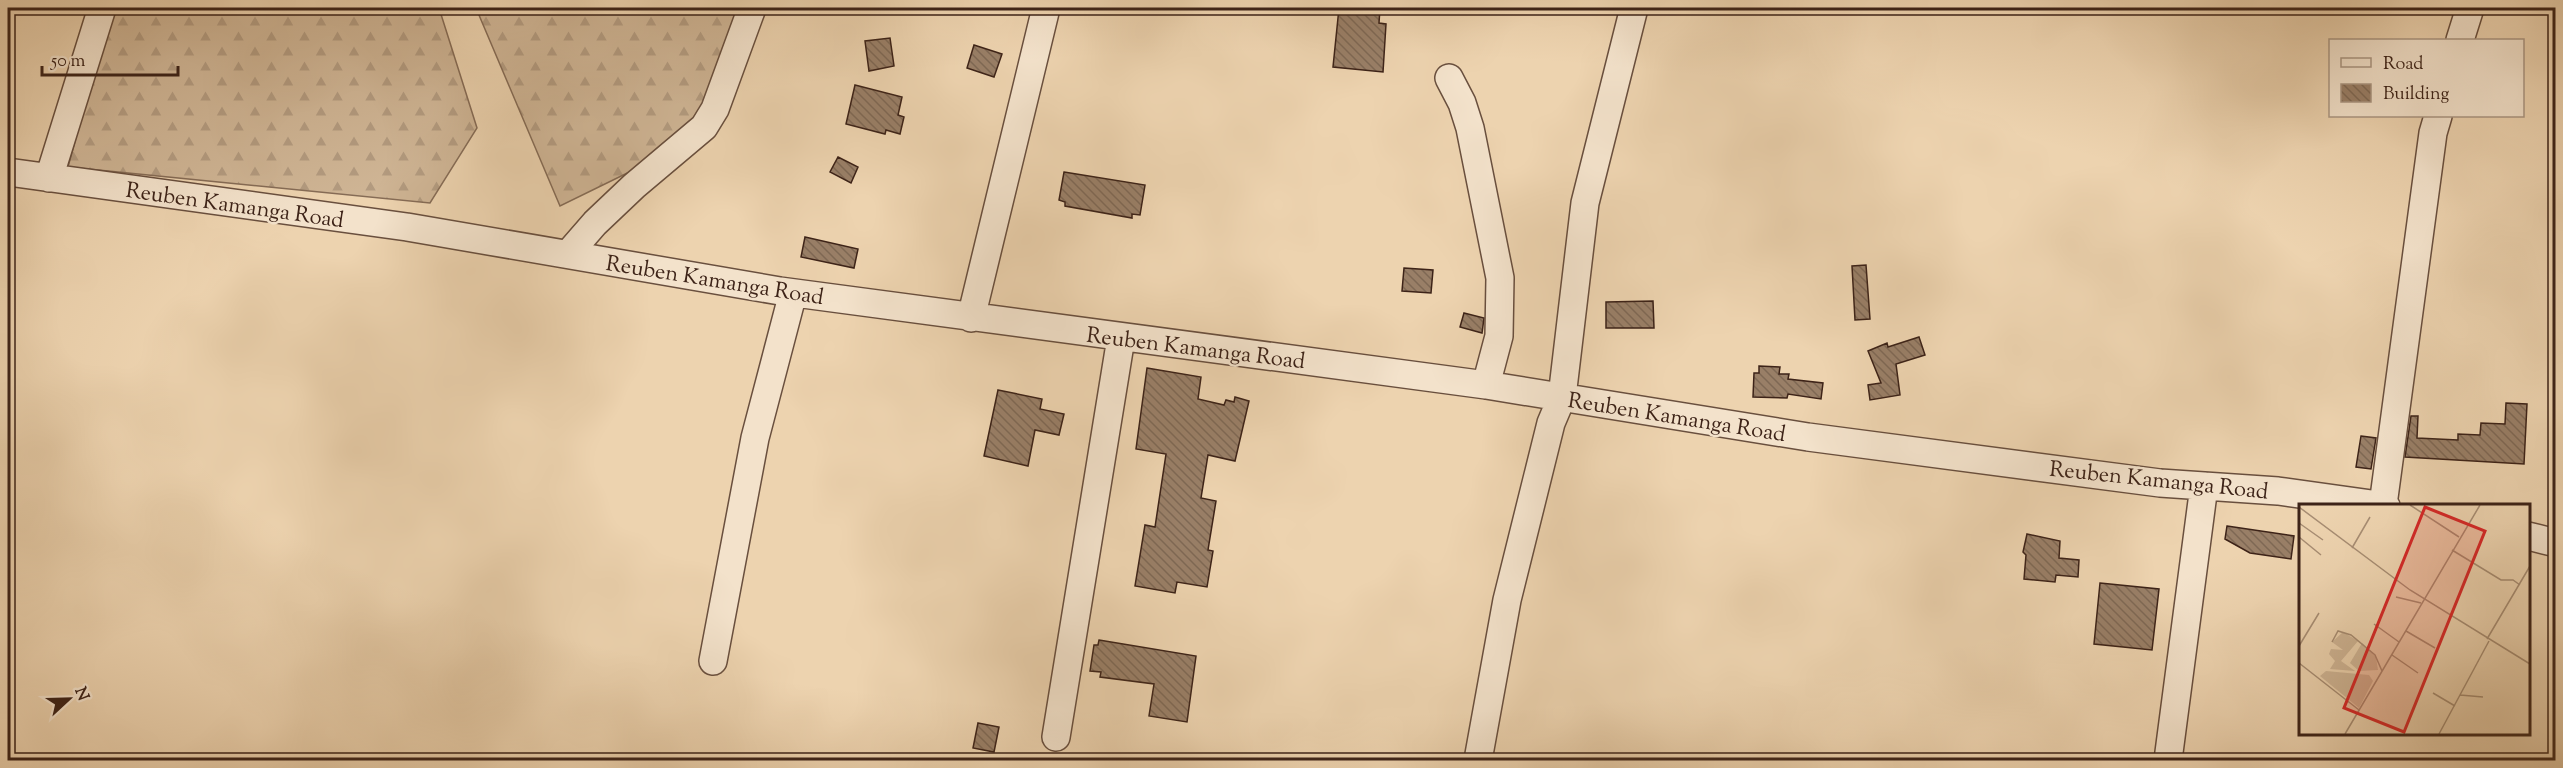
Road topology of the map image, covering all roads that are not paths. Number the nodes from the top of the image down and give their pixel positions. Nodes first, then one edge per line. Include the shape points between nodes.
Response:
1 (102, 8) edge
2 (752, 8) edge
3 (1046, 8) edge
4 (1634, 8) edge
5 (2470, 8) edge
6 (2460, 39) edge
7 (1449, 78) dead end
8 (2438, 117) edge
9 (8, 172) edge
10 (50, 178) junction
11 (568, 254) junction
12 (792, 293) junction
13 (970, 318) junction
14 (1121, 339) junction
15 (1486, 385) junction
16 (1562, 397) junction
17 (2204, 486) junction
18 (2377, 504) edge
19 (2385, 504) edge
20 (2530, 536) edge
21 (2556, 543) edge
22 (713, 661) dead end
23 (1056, 737) dead end
24 (1478, 760) edge
25 (2168, 760) edge

1 - 10 street
2 - 11 street via 715,109 704,127 595,222
3 - 13 street
4 - 16 street via 1585,203
5 - 6 street
7 - 15 street via 1470,128 1500,278 1499,336
8 - 19 street
9 - 10 street, Reuben Kamanga Road
10 - 11 street, Reuben Kamanga Road via 407,227
11 - 12 street, Reuben Kamanga Road
12 - 13 street, Reuben Kamanga Road
12 - 22 street via 754,438
13 - 14 street, Reuben Kamanga Road
14 - 15 street, Reuben Kamanga Road
14 - 23 street
15 - 16 street, Reuben Kamanga Road
16 - 17 street, Reuben Kamanga Road via 1808,437
16 - 24 street via 1551,423 1507,600
17 - 18 street, Reuben Kamanga Road
17 - 25 street
20 - 21 street

